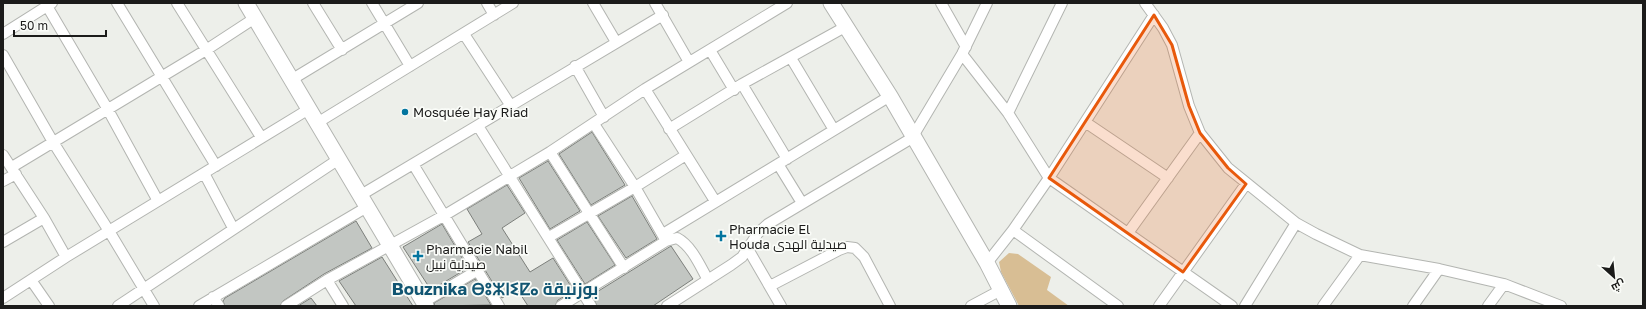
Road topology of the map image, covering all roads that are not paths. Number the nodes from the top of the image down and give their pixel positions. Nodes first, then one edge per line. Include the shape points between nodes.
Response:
1 (116, 3) edge
2 (177, 3) edge
3 (313, 3) edge
4 (372, 3) edge
5 (418, 3) edge
6 (487, 3) edge
7 (513, 3) edge
8 (593, 3) edge
9 (655, 3) edge
10 (788, 3) edge
11 (831, 3) edge
12 (941, 3) edge
13 (987, 3) edge
14 (1062, 3) edge
15 (1145, 3) edge
16 (50, 5) edge
17 (250, 7) edge
18 (494, 15) junction
19 (663, 15) junction
20 (1154, 15) junction
21 (386, 23) junction
22 (846, 27) junction
23 (3, 34) edge
24 (464, 34) junction
25 (616, 42) junction
26 (206, 50) junction
27 (342, 50) junction
28 (710, 50) junction
29 (964, 51) junction
30 (3, 55) edge
31 (790, 58) junction
32 (689, 62) junction
33 (410, 66) junction
34 (576, 66) junction
35 (161, 76) junction
36 (292, 80) junction
37 (738, 87) junction
38 (645, 89) junction
39 (890, 96) junction
40 (511, 106) junction
41 (107, 108) junction
42 (309, 109) junction
43 (1008, 113) junction
44 (604, 117) junction
45 (1085, 122) junction
46 (317, 123) junction
47 (594, 124) junction
48 (478, 126) junction
49 (669, 129) junction
50 (834, 130) junction
51 (1200, 133) junction
52 (261, 137) junction
53 (912, 138) junction
54 (53, 142) junction
55 (550, 152) junction
56 (3, 155) edge
57 (686, 155) junction
58 (339, 159) junction
59 (787, 159) junction
60 (413, 164) junction
61 (778, 164) junction
62 (216, 166) junction
63 (14, 170) junction
64 (204, 173) junction
65 (510, 175) junction
66 (1049, 178) junction
67 (1168, 178) junction
68 (3, 181) edge
69 (1246, 184) junction
70 (635, 187) junction
71 (158, 201) junction
72 (364, 201) junction
73 (715, 201) junction
74 (802, 203) junction
75 (589, 213) junction
76 (445, 215) junction
77 (44, 218) junction
78 (1296, 223) junction
79 (233, 228) junction
80 (1013, 230) junction
81 (109, 231) junction
82 (1128, 233) junction
83 (549, 237) junction
84 (665, 238) junction
85 (3, 242) edge
86 (390, 246) junction
87 (748, 249) junction
88 (1360, 255) junction
89 (66, 257) junction
90 (987, 263) junction
91 (624, 268) junction
92 (1439, 269) junction
93 (478, 270) junction
94 (1183, 272) junction
95 (31, 280) junction
96 (327, 280) junction
97 (708, 280) junction
98 (1504, 284) junction
99 (770, 286) junction
100 (143, 289) junction
101 (1001, 290) junction
102 (583, 293) junction
103 (3, 298) edge
104 (216, 302) edge
105 (425, 304) edge
106 (49, 306) edge
107 (118, 306) edge
108 (154, 306) edge
109 (199, 306) edge
110 (286, 306) edge
111 (343, 306) edge
112 (500, 306) edge
113 (561, 306) edge
114 (592, 306) edge
115 (667, 306) edge
116 (780, 306) edge
117 (890, 306) edge
118 (971, 306) edge
119 (1010, 306) edge
120 (1118, 306) edge
121 (1159, 306) edge
122 (1232, 306) edge
123 (1245, 306) edge
124 (1323, 306) edge
125 (1413, 306) edge
126 (1488, 306) edge
127 (1561, 306) edge

1 - 35 street
2 - 26 street
3 - 27 street
4 - 21 street
5 - 21 street
6 - 18 street
7 - 18 street
8 - 25 street
9 - 19 street
10 - 28 street
11 - 22 street
12 - 29 street
13 - 29 street
14 - 43 street
15 - 20 street
16 - 23 street
16 - 41 street
17 - 26 street
17 - 36 street
18 - 24 street
19 - 25 street
19 - 32 street
20 - 45 street
20 - 51 street via 1172,45 1189,106
21 - 27 street
21 - 33 street
22 - 31 street
22 - 39 street
24 - 33 street
24 - 40 street
25 - 34 street
26 - 35 street
26 - 52 street
27 - 36 street
28 - 32 street
28 - 37 street
29 - 43 street
29 - 53 street
30 - 54 street
31 - 37 street
31 - 50 street
32 - 38 street
33 - 46 street
34 - 40 street
34 - 44 street
35 - 41 street
35 - 62 street
36 - 42 street
37 - 49 street
37 - 59 street
38 - 44 street
38 - 49 street
39 - 50 street
39 - 53 street
40 - 48 street
41 - 54 street
41 - 71 street
42 - 46 street
42 - 52 street
43 - 66 street
44 - 47 street
45 - 66 street
45 - 67 street
46 - 58 street
47 - 55 street
47 - 70 street
48 - 60 street
48 - 65 street
49 - 57 street
50 - 59 street
51 - 67 street
51 - 69 street via 1228,168
52 - 62 street
53 - 74 street
53 - 90 street
54 - 63 street
54 - 81 street
55 - 65 street
55 - 75 street
56 - 63 street
57 - 70 street
57 - 73 street
58 - 72 street
58 - 79 street
59 - 61 street
60 - 72 street
60 - 76 street
61 - 73 street
61 - 74 street
62 - 64 street
63 - 68 street
63 - 77 street
64 - 71 street
64 - 79 street
65 - 76 street
65 - 83 street
66 - 80 street
66 - 82 street
67 - 82 street
69 - 78 street
69 - 94 street
70 - 75 street
70 - 84 street
71 - 81 street
72 - 86 street
72 - 104 street
73 - 84 street
74 - 87 street via 768,224 758,233
75 - 83 street
75 - 91 street
76 - 86 street
76 - 93 street
77 - 85 street
77 - 89 street
78 - 88 street
78 - 123 street
79 - 100 street
80 - 90 street
80 - 120 street
81 - 89 street
81 - 100 street
82 - 94 street
83 - 102 street
84 - 91 street
84 - 97 street via 681,240
86 - 96 street
86 - 105 street
87 - 97 street via 731,265
87 - 99 street
88 - 92 street
88 - 124 street
89 - 95 street
90 - 101 street
91 - 102 street
92 - 98 street
92 - 125 street
93 - 105 street
93 - 112 street
94 - 121 street
94 - 122 street
95 - 103 street
95 - 106 street
96 - 110 street
96 - 111 street
97 - 115 street
98 - 126 street
98 - 127 street
99 - 116 street
99 - 117 street via 839,250 854,248 864,257
100 - 107 street
100 - 108 street
101 - 118 street
101 - 119 street
102 - 113 street
102 - 114 street
104 - 109 street

